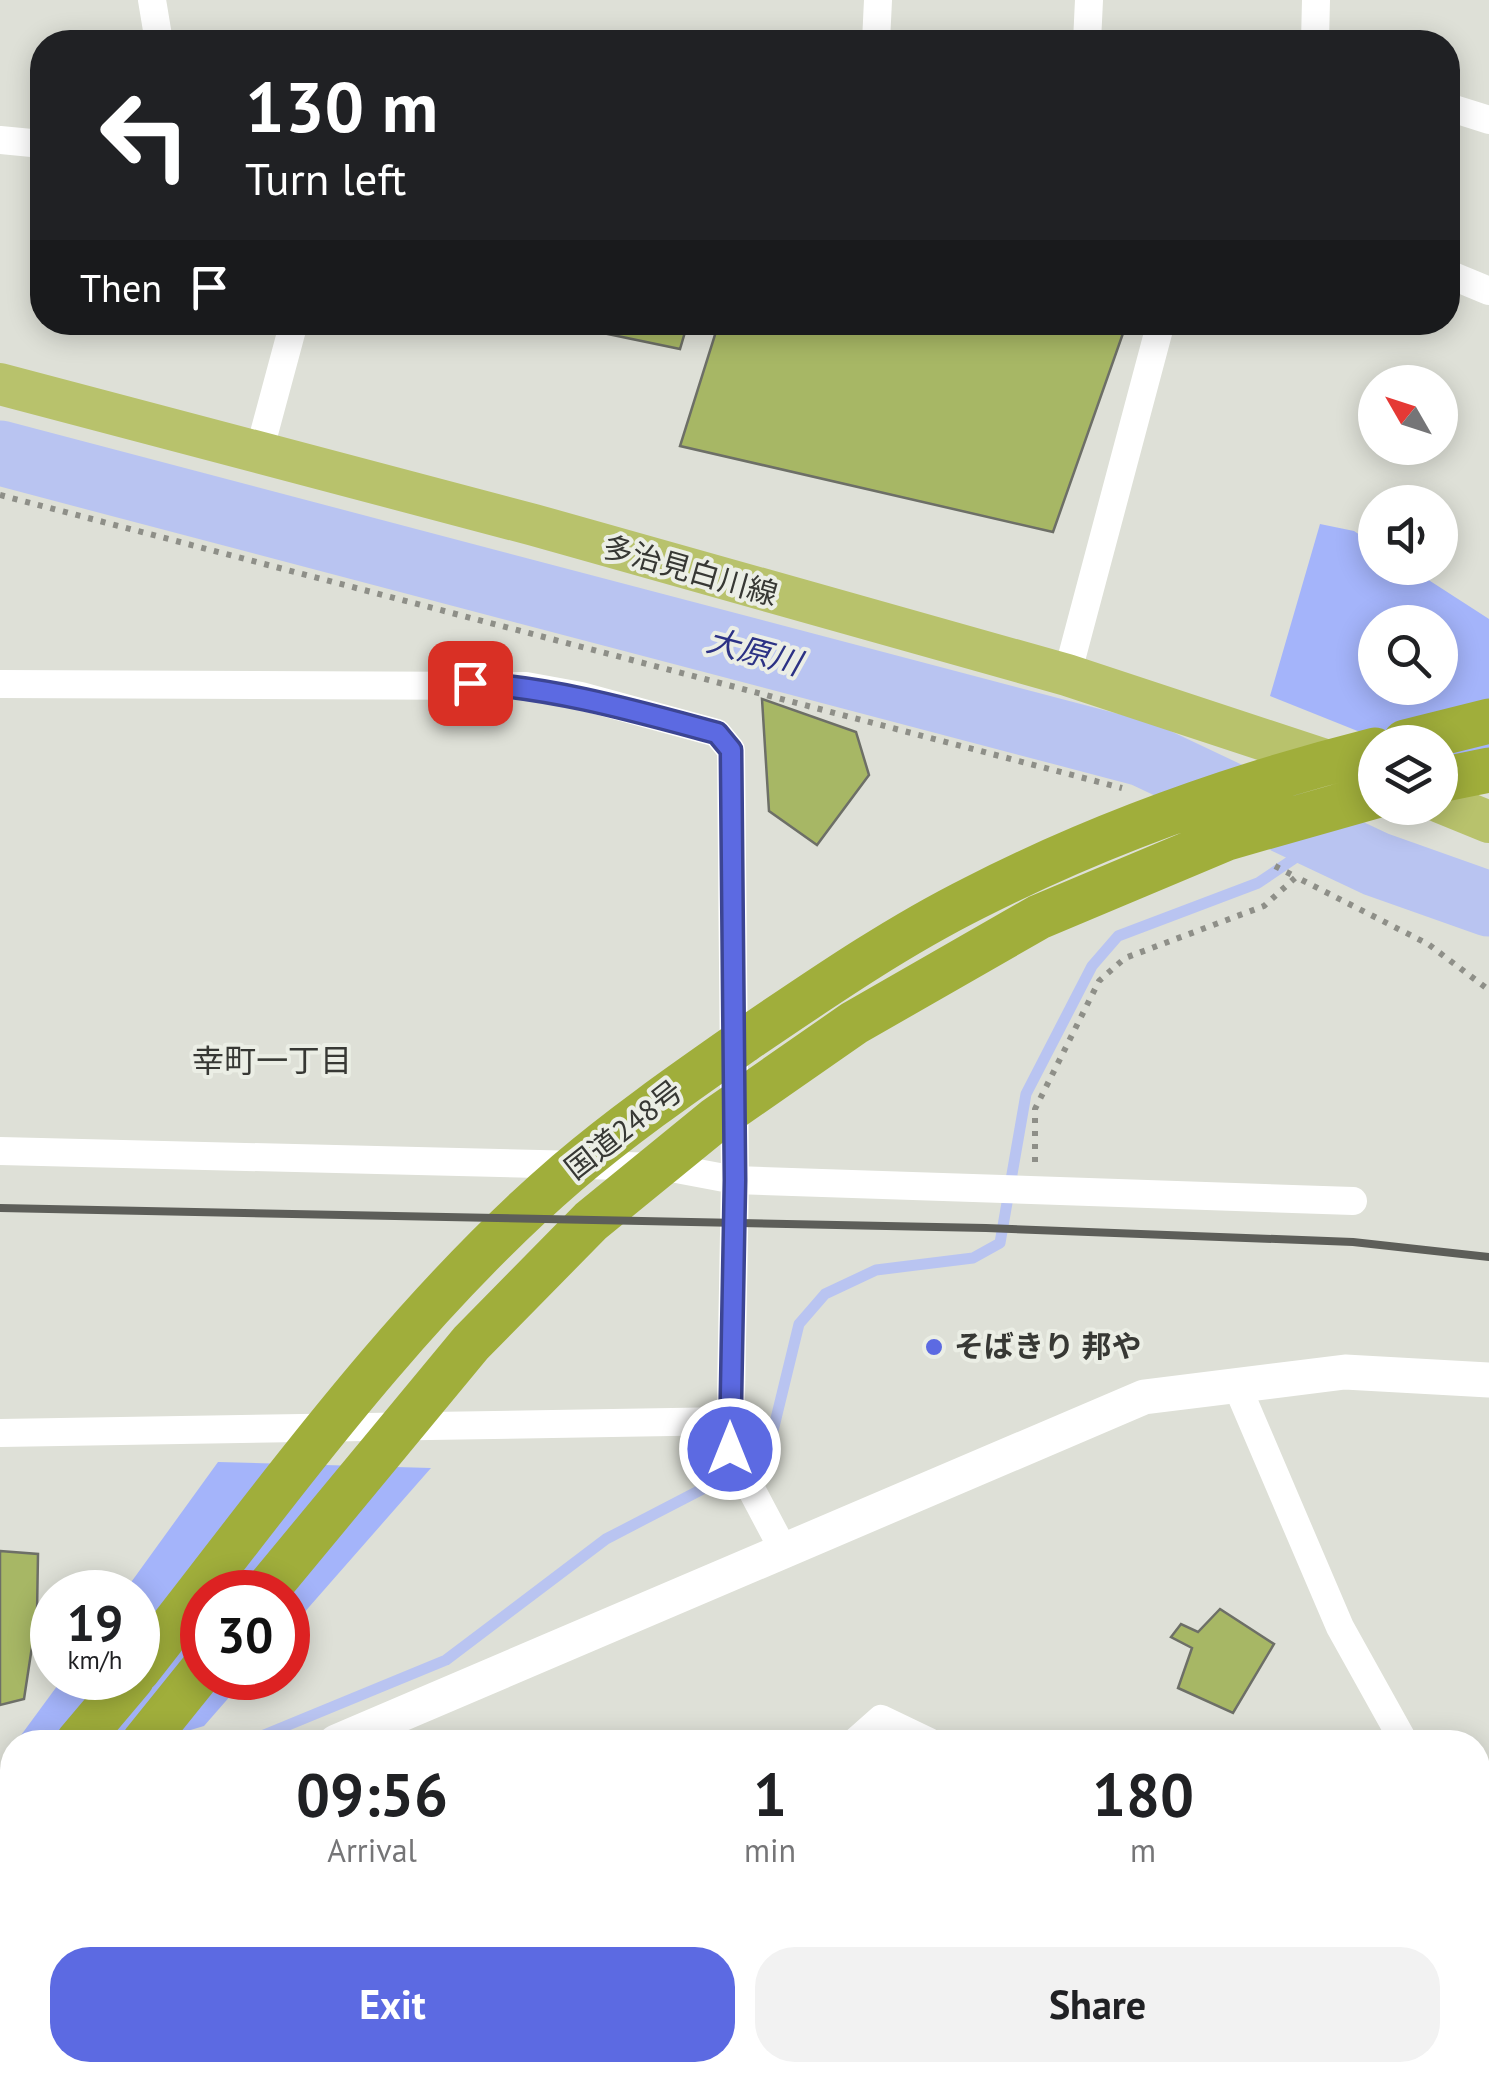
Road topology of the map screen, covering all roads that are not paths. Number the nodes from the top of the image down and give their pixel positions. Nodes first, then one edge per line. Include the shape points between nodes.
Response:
1 (152, 0) edge
2 (878, 0) edge
3 (1089, 0) edge
4 (1316, 0) edge
5 (156, 30) edge
6 (877, 30) edge
7 (1088, 30) edge
8 (1315, 30) edge
9 (1460, 111) edge
10 (1489, 120) edge
11 (0, 140) edge
12 (30, 143) edge
13 (1460, 279) edge
14 (1489, 291) edge
15 (290, 335) edge
16 (1158, 335) edge
17 (0, 384) edge
18 (259, 452) junction
19 (1067, 676) junction
20 (0, 684) edge
21 (1489, 721) edge
22 (1458, 729) edge
23 (1358, 754) edge
24 (1489, 770) edge
25 (1358, 771) edge
26 (1458, 776) edge
27 (1358, 801) edge
28 (1458, 809) edge
29 (1489, 822) edge
30 (0, 1151) edge
31 (735, 1180) junction
32 (1353, 1200) dead end
33 (1489, 1380) edge
34 (1237, 1386) junction
35 (730, 1420) junction
36 (0, 1433) edge
37 (786, 1553) junction
38 (283, 1570) edge
39 (160, 1642) edge
40 (180, 1697) edge
41 (113, 1700) edge
42 (88, 1730) edge
43 (154, 1730) edge
44 (365, 1730) edge
45 (869, 1730) edge
46 (904, 1730) edge
47 (1397, 1730) edge

1 - 5 street
2 - 6 street
3 - 7 street
4 - 8 street
9 - 10 street
11 - 12 street
13 - 14 street
15 - 18 street
16 - 19 street
17 - 18 main road, 多治見白川線
18 - 19 main road, 多治見白川線
19 - 25 main road, 多治見白川線
20 - 31 street via 526,686 717,733 731,750
21 - 22 highway
23 - 39 highway, 国道248号 via 1120,831 972,898 836,979 685,1082 567,1173 445,1293
24 - 26 highway
27 - 38 highway, 国道248号 via 1227,838 1040,917 854,1023 716,1119 591,1220 471,1343
28 - 29 main road
30 - 31 street via 666,1167
31 - 32 street
31 - 35 street
33 - 34 street via 1345,1372
34 - 37 street via 1144,1397
34 - 47 street via 1340,1628
35 - 36 street
35 - 37 street via 730,1449
37 - 44 street
40 - 43 highway
41 - 42 highway
45 - 46 street via 881,1719

